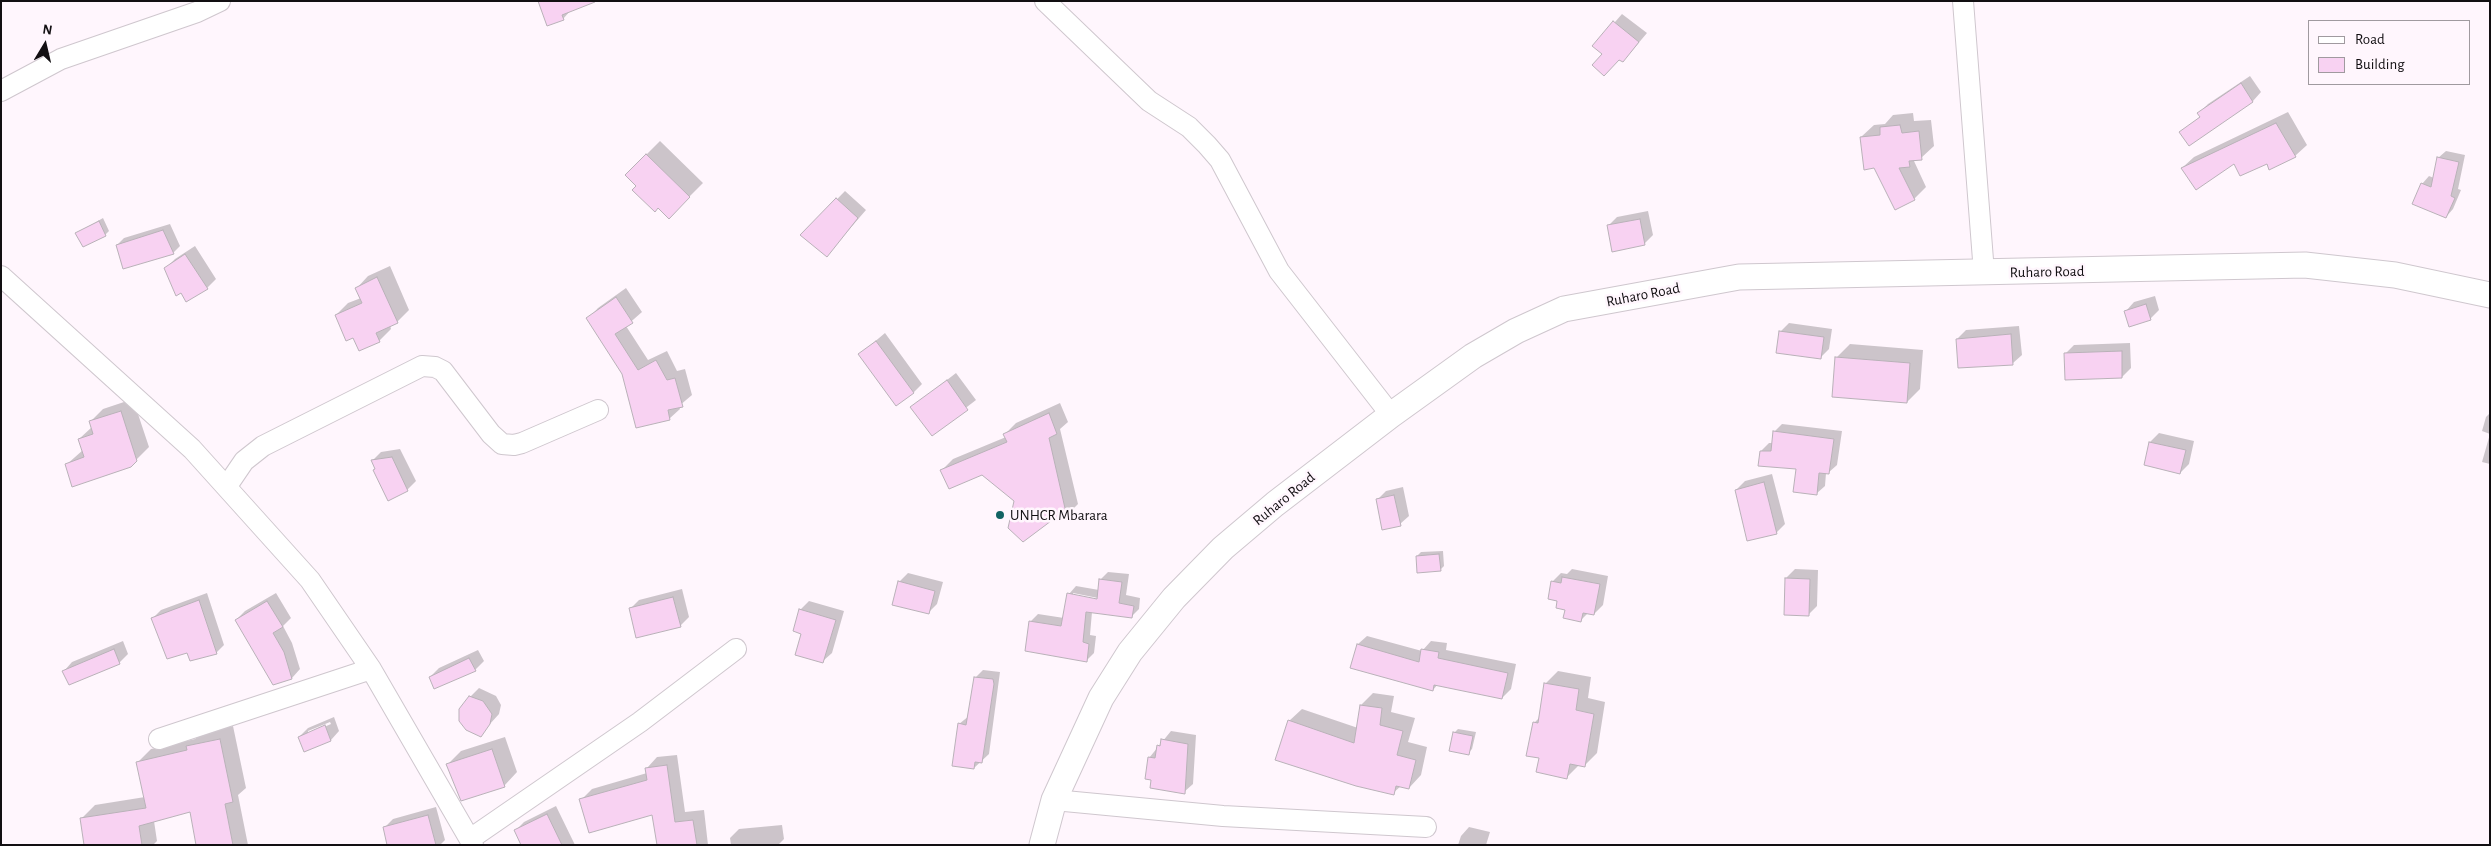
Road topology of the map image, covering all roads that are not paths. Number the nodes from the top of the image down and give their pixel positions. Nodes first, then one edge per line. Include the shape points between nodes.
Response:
1 (220, 1) edge
2 (1045, 1) edge
3 (1962, 1) edge
4 (1, 91) edge
5 (1984, 273) junction
6 (1, 276) edge
7 (2490, 295) edge
8 (598, 410) dead end
9 (1390, 415) junction
10 (227, 486) junction
11 (736, 649) dead end
12 (371, 668) junction
13 (158, 739) dead end
14 (1054, 800) junction
15 (1426, 827) dead end
16 (471, 842) edge
17 (1042, 845) edge

1 - 4 street via 61,59
2 - 9 street via 1076,28 1118,73 1149,101 1189,127 1220,160 1279,271
3 - 5 street
5 - 7 street, Ruharo Road via 2305,265 2395,275
5 - 9 street, Ruharo Road via 1739,277 1564,309 1516,331 1474,356
6 - 10 street via 192,449
8 - 10 street via 514,446 502,444 443,372 435,366 422,366 263,446 244,461
9 - 14 street, Ruharo Road via 1223,548 1174,598 1130,652 1101,698
10 - 12 street via 310,580
11 - 16 street
12 - 13 street
12 - 16 street
14 - 15 street via 1224,816
14 - 17 street, Ruharo Road

